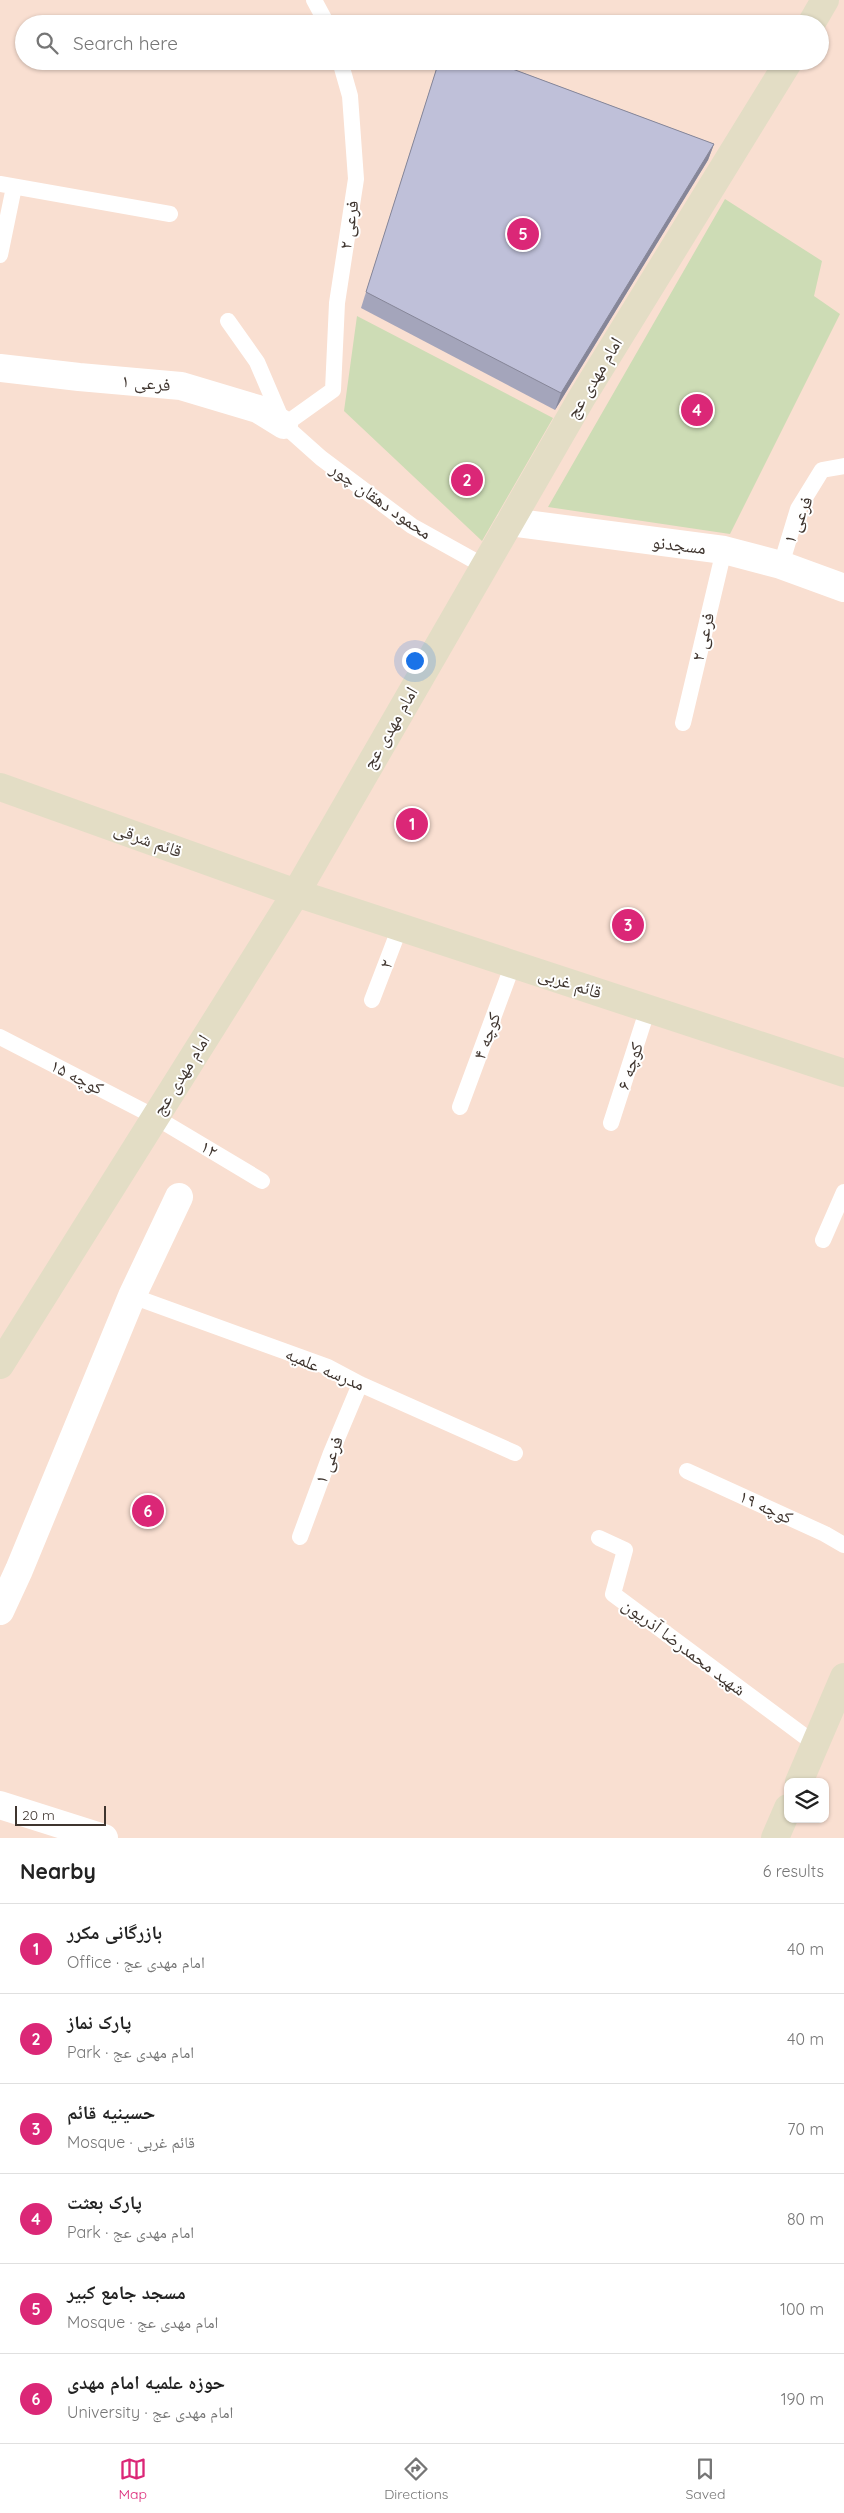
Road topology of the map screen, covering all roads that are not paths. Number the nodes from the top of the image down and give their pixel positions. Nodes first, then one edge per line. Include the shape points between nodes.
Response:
1 (314, 0) edge
2 (824, 0) edge
3 (322, 15) edge
4 (816, 15) edge
5 (343, 70) edge
6 (783, 70) edge
7 (7, 186) edge
8 (170, 214) dead end
9 (0, 255) edge
10 (228, 321) dead end
11 (0, 368) edge
12 (284, 425) junction
13 (844, 466) edge
14 (510, 522) junction
15 (724, 550) junction
16 (781, 565) junction
17 (484, 566) junction
18 (844, 588) edge
19 (683, 723) dead end
20 (0, 787) edge
21 (296, 892) junction
22 (400, 927) junction
23 (513, 964) junction
24 (372, 1000) dead end
25 (648, 1008) junction
26 (0, 1037) edge
27 (844, 1073) edge
28 (460, 1107) dead end
29 (155, 1117) junction
30 (611, 1123) dead end
31 (262, 1181) dead end
32 (844, 1192) edge
33 (179, 1197) dead end
34 (823, 1240) dead end
35 (132, 1296) junction
36 (0, 1365) edge
37 (360, 1384) junction
38 (515, 1453) dead end
39 (687, 1471) dead end
40 (300, 1537) dead end
41 (599, 1538) dead end
42 (844, 1546) edge
43 (0, 1611) edge
44 (844, 1678) edge
45 (815, 1744) junction
46 (801, 1778) edge
47 (0, 1805) edge
48 (784, 1817) edge
49 (104, 1838) edge
50 (775, 1838) edge

1 - 3 lane
2 - 4 street
5 - 12 lane, فرعی ۲ via 350,96 356,179 337,303 333,390
6 - 14 street, امام مهدی عج via 581,399
7 - 8 lane
7 - 9 lane
10 - 12 lane via 258,362
11 - 12 street, فرعی ۱ via 181,386 258,409
12 - 17 lane, محمود دهقان چور via 321,458 412,526
13 - 16 lane, فرعی ۱ via 822,470 798,509
14 - 15 street, مسجدنو
14 - 17 street, امام مهدی عج
15 - 16 street, مسجدنو
15 - 19 lane, فرعی ۲
16 - 18 street, مسجدنو
17 - 21 street, امام مهدی عج
20 - 21 street, قائم شرقی
21 - 22 street, قائم غربی
21 - 29 street, امام مهدی عج
22 - 23 street, قائم غربی
22 - 24 lane, ۲
23 - 25 street, قائم غربی
23 - 28 lane, کوچه ۴
25 - 27 street, قائم غربی
25 - 30 lane, کوچه ۶
26 - 29 lane, کوچه ۱۵
29 - 31 lane, ۱۲
29 - 36 street, امام مهدی عج
32 - 34 lane
33 - 35 street
35 - 37 lane, مدرسه علمیه via 328,1367
35 - 43 street
37 - 38 lane, مدرسه علمیه
37 - 40 lane, فرعی ۱
39 - 42 lane, کوچه ۱۹ via 825,1534
41 - 45 lane, شهید محمدرضا آذریون via 625,1550 613,1594
44 - 45 street
45 - 46 street
47 - 49 street
48 - 50 street

